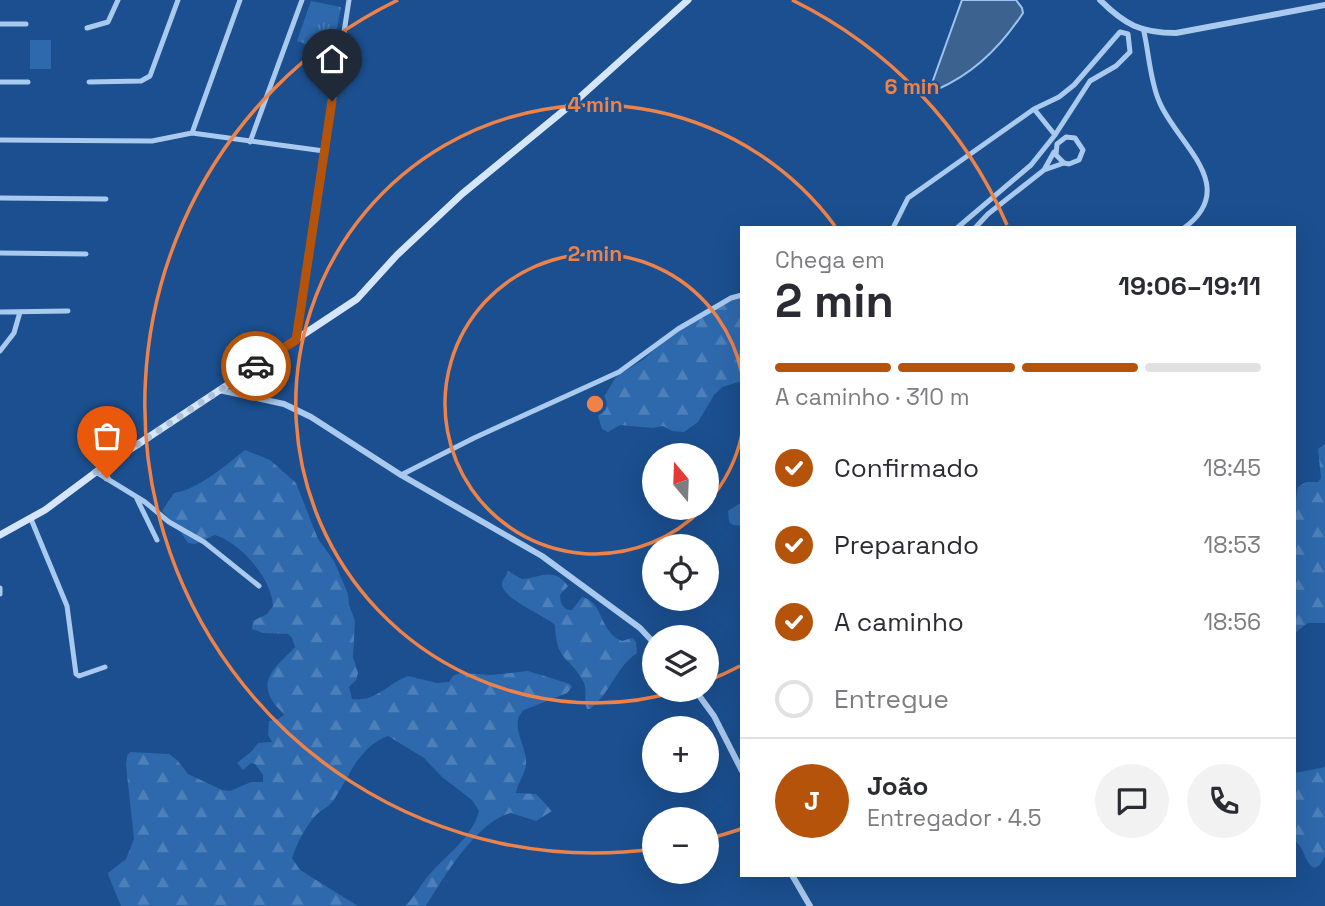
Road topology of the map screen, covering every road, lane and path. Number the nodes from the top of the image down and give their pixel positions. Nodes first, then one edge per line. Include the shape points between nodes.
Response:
1 (118, 0) edge
2 (178, 0) edge
3 (240, 0) edge
4 (302, 0) edge
5 (349, 0) edge
6 (688, 0) edge
7 (1100, 0) edge
8 (1324, 7) edge
9 (0, 24) edge
10 (26, 24) dead end
11 (87, 28) dead end
12 (1144, 32) junction
13 (0, 82) edge
14 (28, 82) dead end
15 (89, 82) dead end
16 (1034, 109) junction
17 (192, 133) junction
18 (1055, 135) junction
19 (0, 139) edge
20 (250, 142) junction
21 (1056, 149) junction
22 (324, 151) junction
23 (1063, 163) junction
24 (1044, 170) junction
25 (0, 198) edge
26 (106, 199) dead end
27 (894, 226) edge
28 (959, 226) edge
29 (977, 226) edge
30 (1187, 226) edge
31 (0, 253) edge
32 (86, 254) dead end
33 (740, 296) edge
34 (68, 311) dead end
35 (0, 312) edge
36 (20, 312) junction
37 (296, 340) junction
38 (0, 351) edge
39 (219, 390) junction
40 (96, 472) junction
41 (401, 475) junction
42 (136, 496) junction
43 (31, 519) junction
44 (0, 535) edge
45 (157, 540) dead end
46 (259, 586) dead end
47 (0, 588) edge
48 (0, 594) edge
49 (642, 630) edge
50 (105, 667) dead end
51 (704, 702) edge
52 (740, 767) edge
53 (793, 877) edge
54 (810, 906) edge

1 - 11 street via 108,22
2 - 15 street via 150,76 141,81
3 - 17 street
4 - 20 street
5 - 22 street
6 - 37 main road via 462,194 357,299
7 - 12 street
8 - 12 street via 1176,33
9 - 10 street
12 - 30 street via 1158,100 1197,157 1205,177 1206,199
13 - 14 street
16 - 18 street
16 - 18 street via 1074,85 1120,32 1128,34 1130,52 1090,81
16 - 27 street via 908,198
17 - 19 street via 152,141
17 - 20 street
18 - 28 street via 1031,165
20 - 22 street
21 - 23 street
21 - 23 street via 1066,137 1082,145 1079,160
21 - 24 street
22 - 37 street
23 - 24 street
24 - 29 street
25 - 26 street
31 - 32 street
33 - 41 street via 678,329 619,372
34 - 36 street
35 - 36 street
36 - 38 street via 15,333
37 - 39 main road
39 - 40 main road
39 - 41 street via 284,404
40 - 42 street
40 - 43 main road
41 - 49 street via 542,556
42 - 45 street
42 - 46 street
43 - 44 main road
43 - 50 street via 67,606 74,671 79,676
47 - 48 street
51 - 52 street
53 - 54 street

